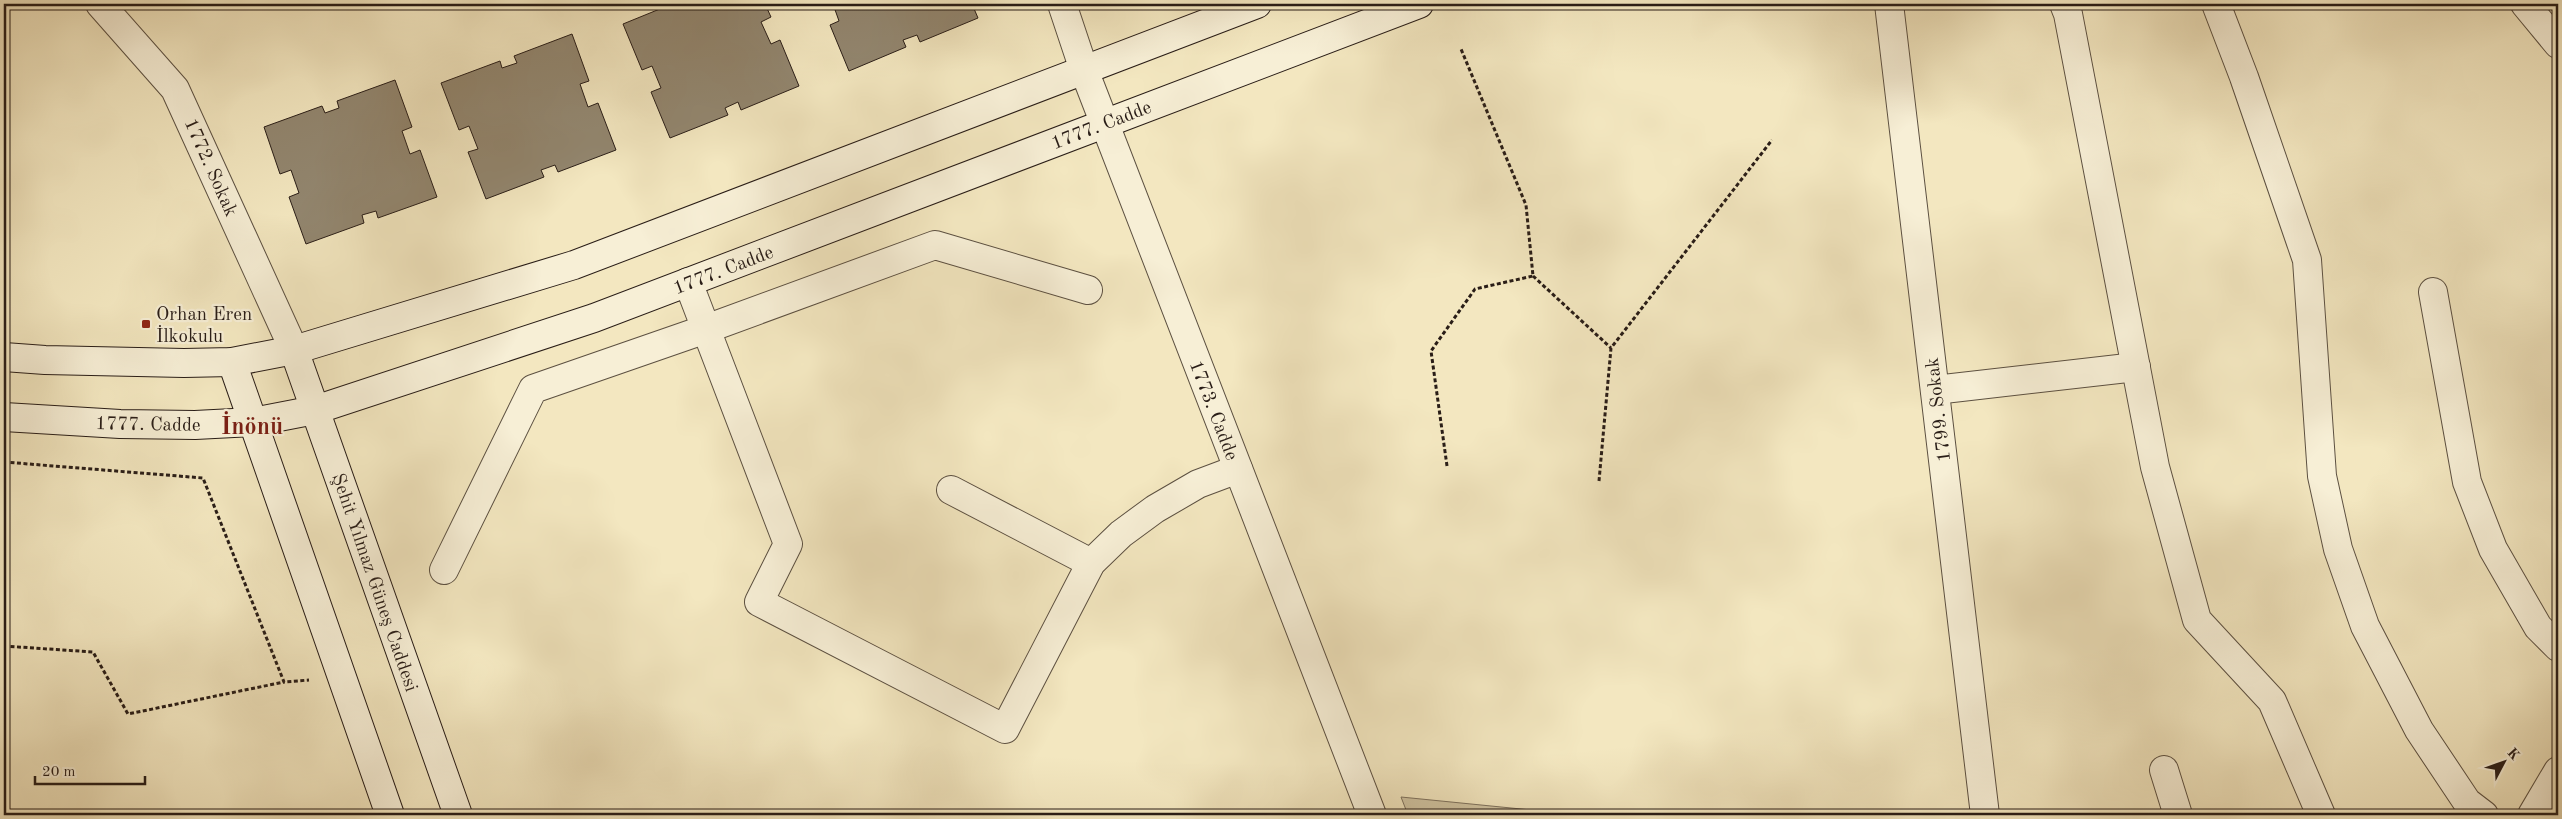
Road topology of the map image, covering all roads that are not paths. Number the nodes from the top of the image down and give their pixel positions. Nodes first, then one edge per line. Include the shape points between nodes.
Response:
1 (100, 4) edge
2 (1062, 4) edge
3 (1257, 4) edge
4 (1419, 4) edge
5 (1889, 4) edge
6 (2064, 4) edge
7 (2216, 4) edge
8 (2525, 4) edge
9 (2558, 44) edge
10 (1084, 70) junction
11 (1105, 123) junction
12 (688, 282) junction
13 (1088, 290) dead end
14 (2433, 292) dead end
15 (706, 330) junction
16 (294, 350) junction
17 (4, 357) edge
18 (232, 362) junction
19 (2136, 367) junction
20 (1935, 390) junction
21 (315, 410) junction
22 (4, 417) edge
23 (253, 422) junction
24 (1238, 469) junction
25 (951, 490) dead end
26 (1091, 563) junction
27 (444, 570) dead end
28 (2558, 648) edge
29 (2164, 770) dead end
30 (2558, 771) edge
31 (390, 815) edge
32 (458, 815) edge
33 (1372, 815) edge
34 (1986, 815) edge
35 (2178, 815) edge
36 (2321, 815) edge
37 (2484, 815) edge
38 (2532, 815) edge

1 - 16 street, 1772. Sokak via 175,89
2 - 10 street, 1773. Cadde
3 - 10 street
4 - 11 street, 1777. Cadde
5 - 20 street, 1799. Sokak
6 - 19 street
7 - 37 street via 2307,260 2322,476 2338,549 2365,626 2419,730 2467,802
8 - 9 street
10 - 11 street, 1773. Cadde
10 - 16 street via 574,265
11 - 12 street, 1777. Cadde
11 - 24 street, 1773. Cadde
12 - 15 street
12 - 21 street, 1777. Cadde via 594,318
13 - 15 street via 935,246
14 - 28 street via 2467,482 2493,549 2538,627
15 - 26 street via 788,544 760,602 1005,730
15 - 27 street via 533,389
16 - 18 street
16 - 21 street, Şehit Yılmaz Güneş Caddesi
17 - 18 street
18 - 23 street
19 - 20 street
19 - 36 street via 2155,467 2197,620 2272,701
20 - 34 street, 1799. Sokak
21 - 23 street, 1777. Cadde
21 - 32 street, Şehit Yılmaz Güneş Caddesi
22 - 23 street, 1777. Cadde via 120,424
23 - 31 street
24 - 26 street via 1198,484 1155,509 1121,534
24 - 33 street, 1773. Cadde
25 - 26 street
29 - 35 street
30 - 38 street

